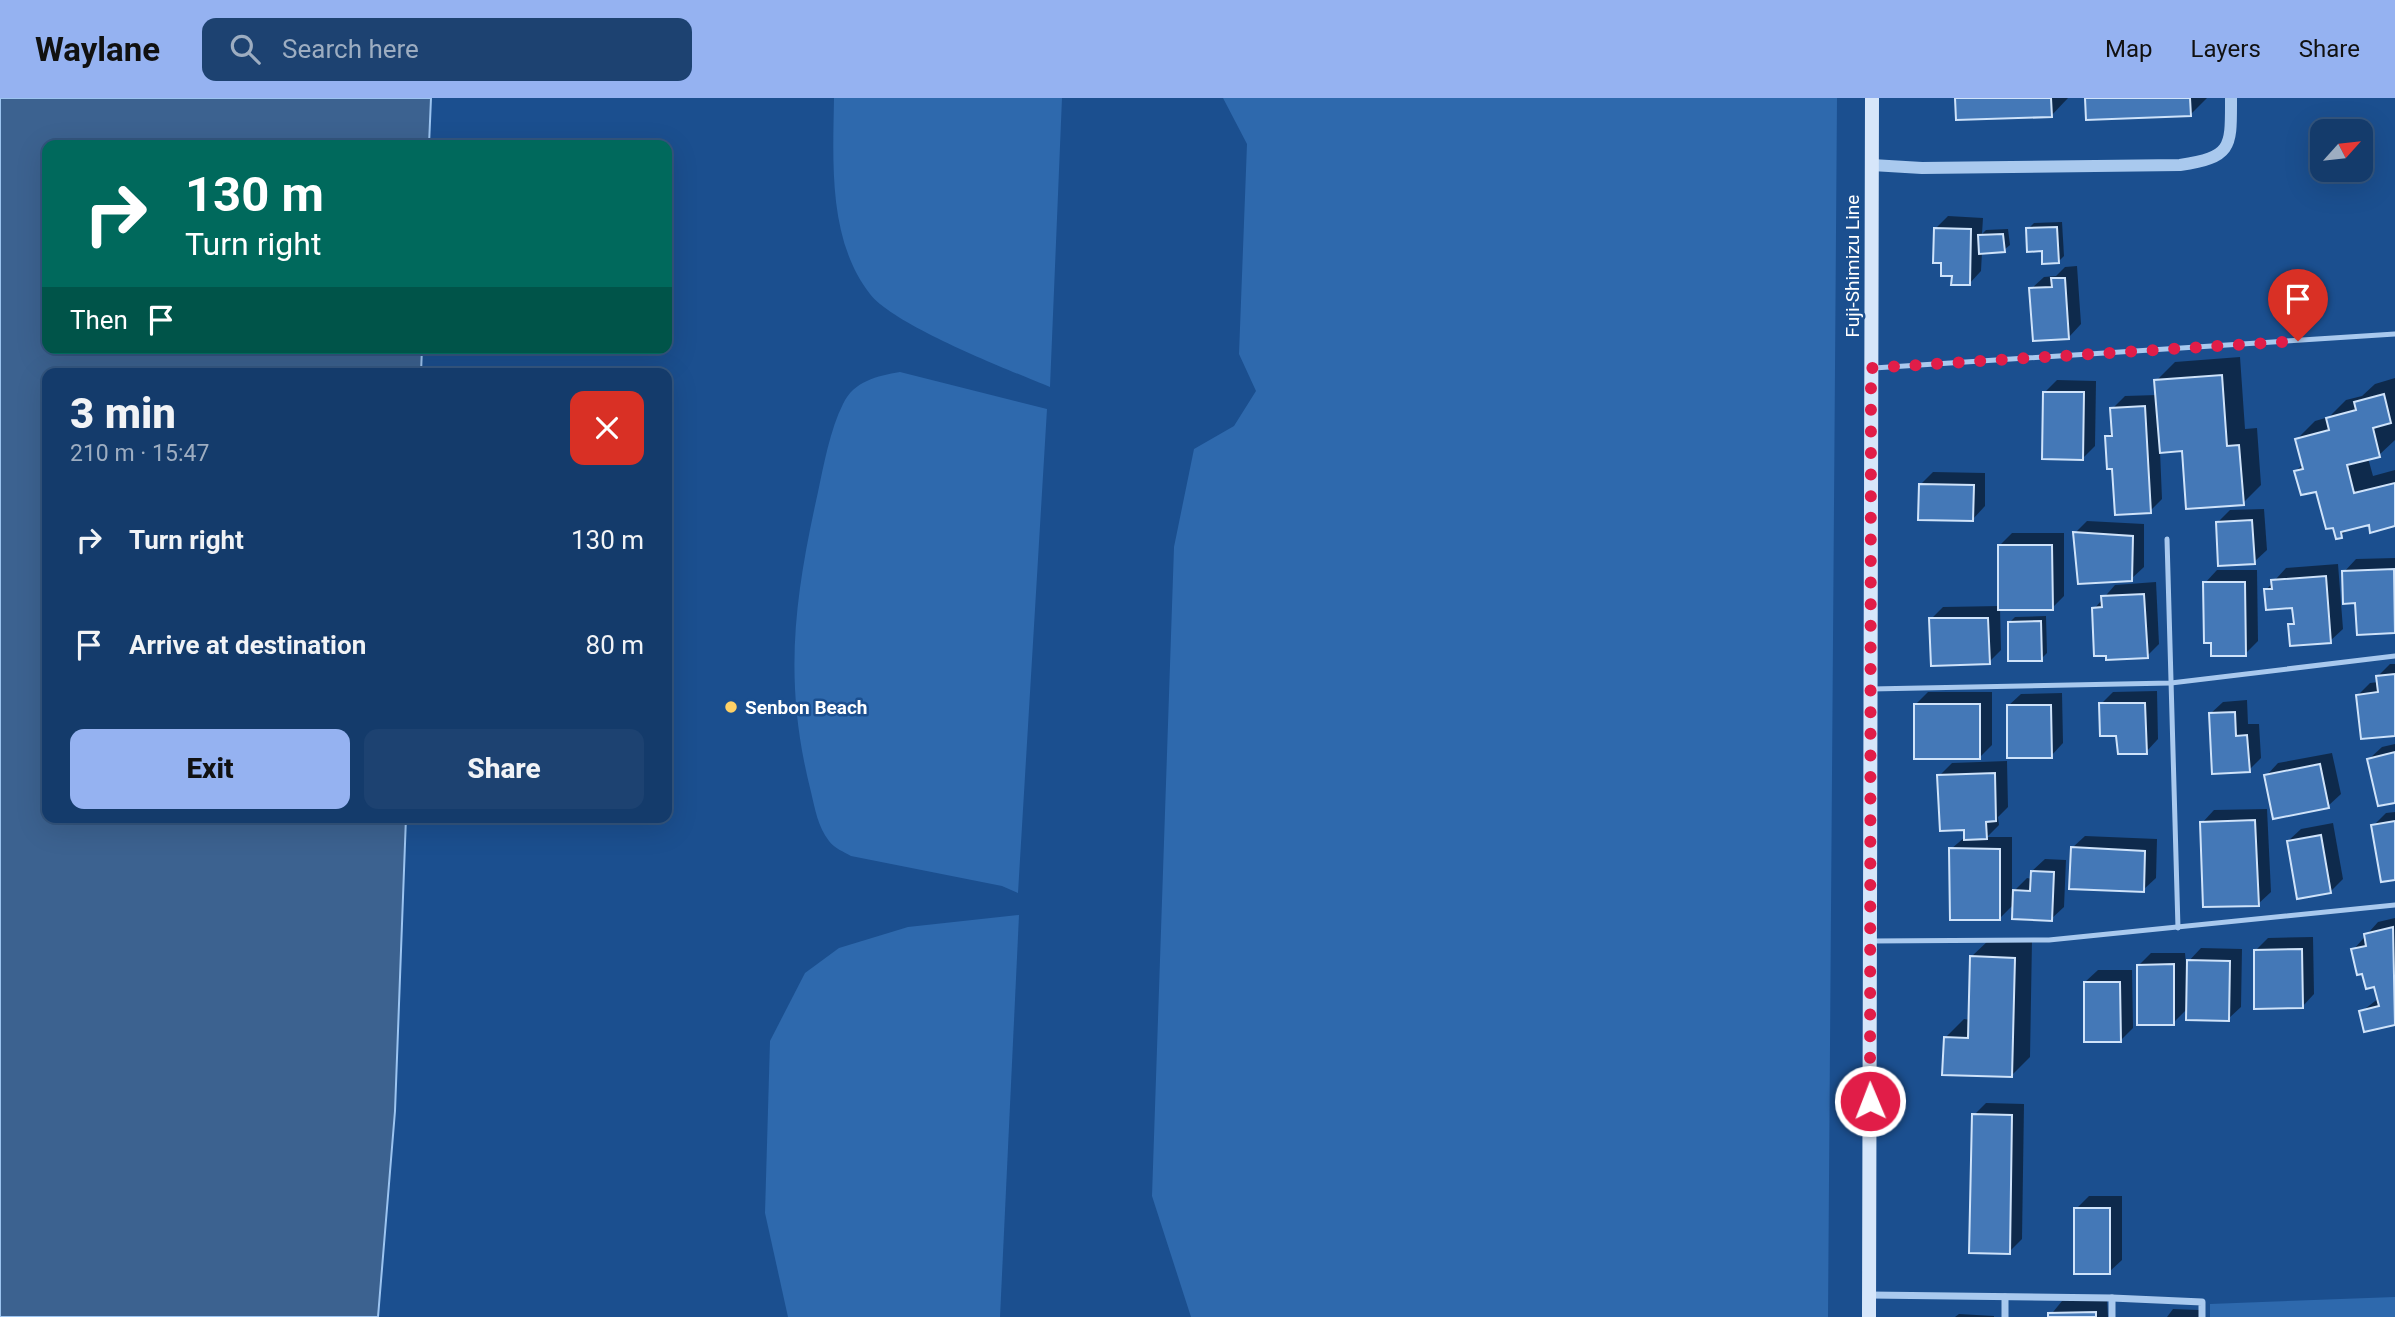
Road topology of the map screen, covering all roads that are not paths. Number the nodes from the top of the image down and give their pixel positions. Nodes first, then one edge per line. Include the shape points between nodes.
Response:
1 (1872, 98) edge
2 (2231, 98) edge
3 (1872, 165) junction
4 (2395, 334) edge
5 (1871, 368) junction
6 (2167, 539) dead end
7 (2395, 656) edge
8 (2171, 683) junction
9 (1868, 690) junction
10 (2395, 905) edge
11 (2178, 928) junction
12 (1868, 941) junction
13 (1870, 1295) junction
14 (2006, 1297) junction
15 (2112, 1298) junction
16 (1869, 1317) edge
17 (2006, 1317) edge
18 (2112, 1317) edge
19 (2202, 1317) edge

1 - 3 main road, Fuji-Shimizu Line
2 - 3 street via 2231,138 2220,154 2206,161 2180,165
3 - 5 main road, Fuji-Shimizu Line
4 - 5 lane
5 - 9 main road, Fuji-Shimizu Line
6 - 8 lane
7 - 8 lane
8 - 9 lane
8 - 11 lane
9 - 12 main road, Fuji-Shimizu Line
10 - 11 lane
11 - 12 lane via 2049,940
12 - 13 main road, Fuji-Shimizu Line
13 - 14 street
13 - 16 main road, Fuji-Shimizu Line
14 - 15 street
14 - 17 street
15 - 18 street
15 - 19 street via 2202,1301

